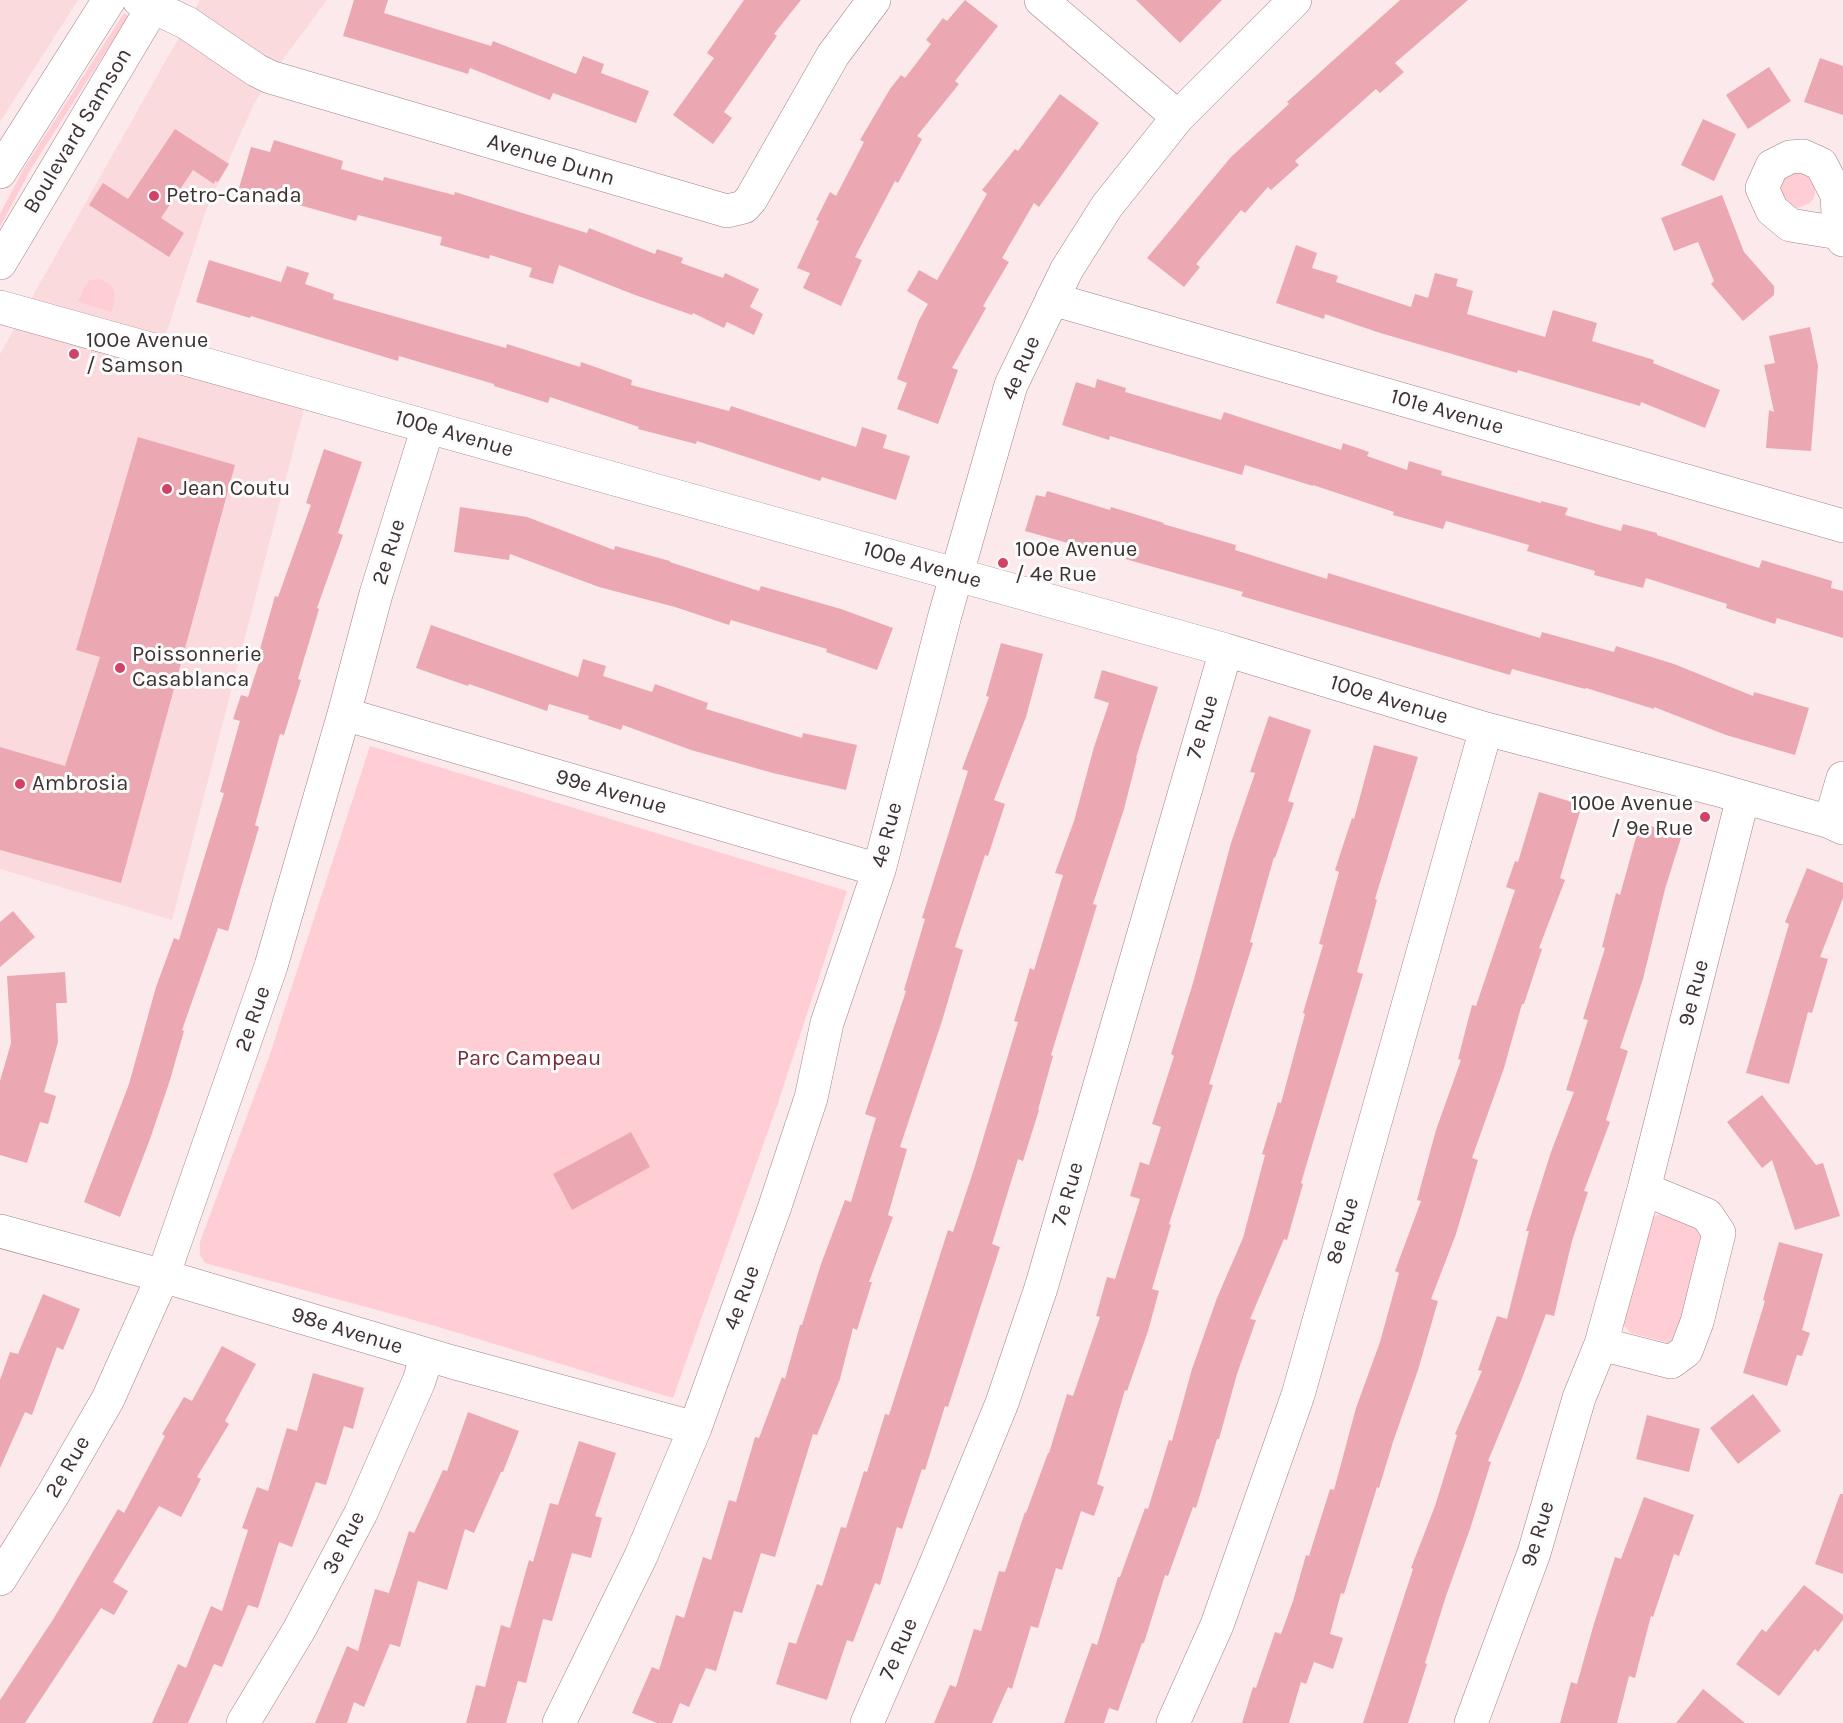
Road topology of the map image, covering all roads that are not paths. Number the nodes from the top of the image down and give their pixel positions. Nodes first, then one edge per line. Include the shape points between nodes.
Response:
1 (109, 0) edge
2 (874, 0) edge
3 (1041, 0) edge
4 (1295, 0) edge
5 (149, 3) edge
6 (1178, 117) junction
7 (10, 141) edge
8 (0, 172) edge
9 (0, 263) edge
10 (1052, 299) junction
11 (0, 307) edge
12 (428, 427) junction
13 (1843, 526) edge
14 (957, 575) junction
15 (1226, 650) junction
16 (344, 714) junction
17 (1486, 729) junction
18 (1843, 778) edge
19 (1743, 797) junction
20 (1836, 825) edge
21 (879, 870) junction
22 (1644, 1189) junction
23 (0, 1231) edge
24 (163, 1276) junction
25 (1601, 1344) junction
26 (427, 1355) junction
27 (694, 1428) junction
28 (0, 1579) edge
29 (243, 1723) edge
30 (559, 1723) edge
31 (867, 1723) edge
32 (1173, 1723) edge
33 (1471, 1723) edge

1 - 7 street, Boulevard Samson
2 - 5 street, Avenue Dunn via 833,55 751,199 744,207 728,211 270,77
3 - 6 street
4 - 6 street, 4e Rue
5 - 9 street, Boulevard Samson
6 - 10 street, 4e Rue via 1107,206
7 - 8 street, Boulevard Samson
10 - 13 street, 101e Avenue
10 - 14 street, 4e Rue via 1011,385
11 - 12 street, 100e Avenue
12 - 14 street, 100e Avenue
12 - 16 street, 2e Rue
14 - 15 street, 100e Avenue
14 - 21 street, 4e Rue
15 - 17 street, 100e Avenue
15 - 31 street, 7e Rue via 1041,1288 1006,1393
16 - 21 street, 99e Avenue
16 - 24 street, 2e Rue via 271,966
17 - 19 street, 100e Avenue
17 - 32 street, 8e Rue via 1298,1395 1216,1625
18 - 20 street
19 - 20 street, 100e Avenue
19 - 22 street, 9e Rue
21 - 27 street, 4e Rue via 827,1023 811,1098
22 - 25 street, 9e Rue
22 - 25 street via 1707,1215 1719,1233 1697,1322 1686,1351 1671,1362
23 - 24 street, 98e Avenue
24 - 26 street, 98e Avenue
24 - 28 street, 2e Rue via 108,1399
25 - 33 street, 9e Rue via 1579,1398 1534,1552
26 - 27 street, 98e Avenue
26 - 29 street, 3e Rue via 361,1512 299,1630
27 - 30 street, 4e Rue via 641,1556

